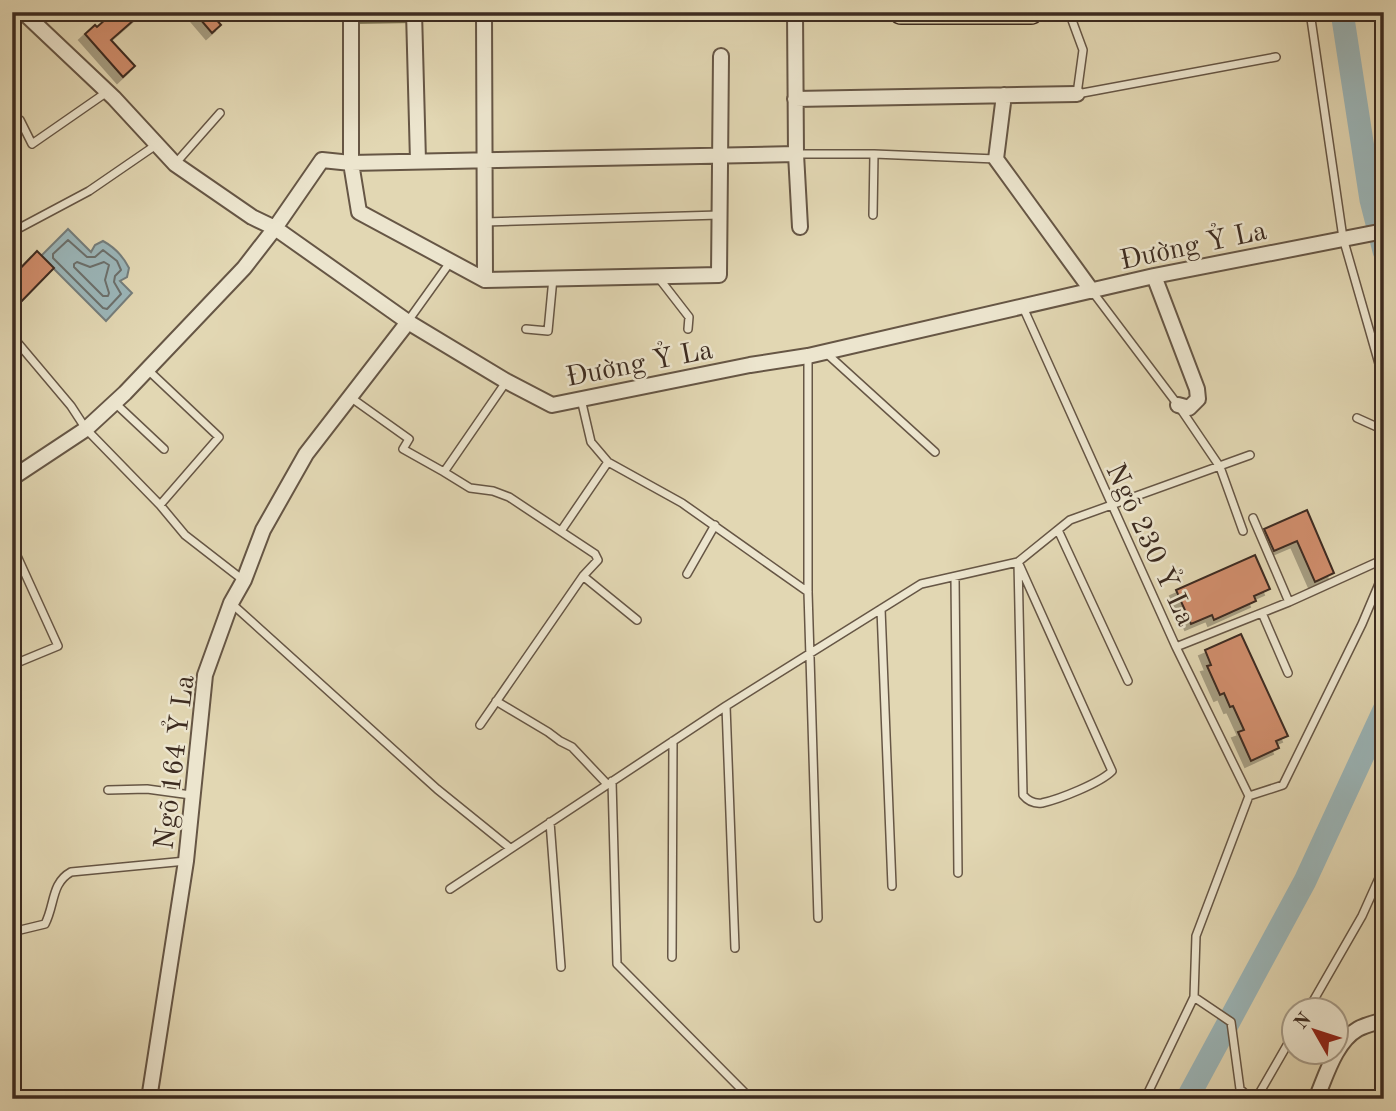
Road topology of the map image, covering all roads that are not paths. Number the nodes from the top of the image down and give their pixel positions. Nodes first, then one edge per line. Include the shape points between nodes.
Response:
1 (23, 12) edge
2 (351, 12) edge
3 (414, 12) edge
4 (484, 12) edge
5 (795, 12) edge
6 (901, 12) edge
7 (1031, 12) edge
8 (1069, 12) edge
9 (1310, 12) edge
10 (720, 55) dead end
11 (1276, 57) dead end
12 (107, 92) junction
13 (1077, 94) junction
14 (1004, 95) junction
15 (795, 99) junction
16 (220, 113) dead end
17 (20, 120) dead end
18 (156, 145) junction
19 (796, 154) junction
20 (874, 154) junction
21 (720, 156) junction
22 (996, 159) junction
23 (485, 160) junction
24 (418, 161) junction
25 (351, 163) junction
26 (175, 164) junction
27 (719, 215) junction
28 (873, 215) dead end
29 (485, 222) junction
30 (800, 227) dead end
31 (275, 228) junction
32 (1384, 231) edge
33 (12, 232) edge
34 (1343, 238) junction
35 (450, 261) junction
36 (657, 276) junction
37 (1154, 276) junction
38 (553, 278) junction
39 (485, 280) junction
40 (1092, 291) junction
41 (1022, 305) junction
42 (408, 322) junction
43 (526, 328) dead end
44 (688, 329) dead end
45 (12, 336) edge
46 (825, 352) junction
47 (808, 356) junction
48 (147, 370) junction
49 (506, 381) junction
50 (1384, 381) edge
51 (350, 397) junction
52 (581, 399) junction
53 (115, 402) junction
54 (1178, 405) junction
55 (1357, 418) dead end
56 (86, 429) junction
57 (1384, 436) edge
58 (164, 449) dead end
59 (935, 452) dead end
60 (1250, 455) dead end
61 (608, 462) junction
62 (1220, 467) junction
63 (443, 472) junction
64 (12, 478) edge
65 (160, 505) junction
66 (1111, 506) junction
67 (1253, 519) dead end
68 (715, 525) junction
69 (1058, 530) junction
70 (561, 531) junction
71 (1243, 531) dead end
72 (12, 545) edge
73 (1384, 559) edge
74 (1017, 562) junction
75 (1384, 572) edge
76 (687, 574) dead end
77 (583, 576) junction
78 (955, 577) junction
79 (244, 580) junction
80 (807, 592) junction
81 (1289, 602) junction
82 (231, 603) junction
83 (881, 610) junction
84 (1262, 613) junction
85 (637, 620) dead end
86 (1176, 647) junction
87 (809, 654) junction
88 (12, 666) edge
89 (1288, 673) dead end
90 (1128, 681) dead end
91 (496, 701) junction
92 (726, 706) junction
93 (480, 724) dead end
94 (673, 741) junction
95 (609, 783) junction
96 (108, 790) dead end
97 (191, 795) junction
98 (1249, 796) junction
99 (550, 822) junction
100 (510, 848) junction
101 (186, 861) junction
102 (1384, 867) edge
103 (958, 873) dead end
104 (891, 886) dead end
105 (450, 889) dead end
106 (818, 918) dead end
107 (12, 932) edge
108 (735, 948) dead end
109 (672, 957) dead end
110 (561, 967) dead end
111 (1316, 996) edge
112 (1194, 997) junction
113 (1384, 1020) edge
114 (1280, 1056) edge
115 (148, 1097) edge
116 (751, 1099) edge
117 (1145, 1099) edge
118 (1254, 1099) edge
119 (1316, 1099) edge

1 - 12 street, Đường Ỷ La
2 - 25 street
3 - 24 street
4 - 23 street
5 - 15 street
6 - 7 main road
8 - 13 lane via 1083,50
9 - 34 lane
10 - 21 street
11 - 13 lane
12 - 17 lane via 32,144
12 - 18 street, Đường Ỷ La
13 - 14 street
14 - 15 street
14 - 22 street
15 - 19 street
16 - 26 lane
18 - 26 street, Đường Ỷ La
18 - 33 lane via 89,191
19 - 20 lane
19 - 21 street
19 - 30 street
20 - 22 lane
20 - 28 lane
21 - 23 street
21 - 27 street
22 - 40 street
23 - 24 street
23 - 29 street
24 - 25 street
25 - 31 street via 322,160
25 - 35 street via 359,212
26 - 31 street, Đường Ỷ La
27 - 29 lane
27 - 36 street via 719,275
29 - 39 street
31 - 42 street, Đường Ỷ La
31 - 48 street via 244,268
32 - 34 street, Đường Ỷ La
34 - 37 street, Đường Ỷ La
34 - 50 lane
35 - 39 street
35 - 42 lane
36 - 38 street
36 - 44 lane via 689,317
37 - 40 street, Đường Ỷ La
37 - 54 street via 1197,388 1198,400 1189,408
38 - 39 street
38 - 43 lane via 548,331
40 - 41 street, Đường Ỷ La
40 - 54 lane
41 - 46 street, Đường Ỷ La
41 - 66 lane, Ngõ 230 Ỷ La
42 - 49 street, Đường Ỷ La
42 - 51 street, Ngõ 164 Ỷ La
45 - 56 lane
46 - 47 street, Đường Ỷ La
46 - 59 lane
47 - 52 street, Đường Ỷ La
47 - 80 lane
48 - 53 street
48 - 65 lane via 219,437
49 - 52 street, Đường Ỷ La via 552,405
49 - 63 lane
51 - 63 lane via 409,439 403,449
51 - 79 street, Ngõ 164 Ỷ La via 306,454 263,530
52 - 61 lane via 591,442
53 - 56 street
53 - 58 lane
54 - 62 lane
55 - 57 lane via 1377,427
56 - 64 street
56 - 65 lane
60 - 62 lane
61 - 68 lane
61 - 70 lane
62 - 66 lane
62 - 71 lane
63 - 70 lane via 470,488 509,497
65 - 79 lane via 185,535
66 - 69 lane via 1070,520
66 - 86 lane, Ngõ 230 Ỷ La
67 - 81 lane
68 - 76 lane
68 - 80 lane
69 - 74 lane
69 - 90 lane
70 - 77 lane via 597,556
72 - 88 lane via 58,646
73 - 81 lane
74 - 74 lane via 1112,771 1102,780 1041,803 1030,802 1023,795
74 - 78 lane
75 - 98 lane via 1283,785
77 - 85 lane
77 - 91 lane
78 - 83 lane via 921,584
78 - 103 lane
79 - 82 street, Ngõ 164 Ỷ La
80 - 87 lane
81 - 84 lane
82 - 97 street, Ngõ 164 Ỷ La via 205,675
82 - 100 lane via 437,789
83 - 87 lane
83 - 104 lane
84 - 86 lane
84 - 89 lane
86 - 98 lane, Ngõ 230 Ỷ La
87 - 92 lane
87 - 106 lane
91 - 93 lane
91 - 95 lane via 572,747
92 - 94 lane
92 - 108 lane
94 - 95 lane
94 - 109 lane
95 - 99 lane
95 - 116 lane via 617,964
96 - 97 lane
97 - 101 street, Ngõ 164 Ỷ La
98 - 112 lane via 1196,936
99 - 100 lane
99 - 110 lane
100 - 105 lane
101 - 107 lane via 71,872 61,878 45,924
101 - 115 street, Ngõ 164 Ỷ La
102 - 111 lane
112 - 117 lane
112 - 118 lane via 1231,1022 1240,1089
113 - 119 street via 1359,1028 1347,1038
114 - 118 lane

